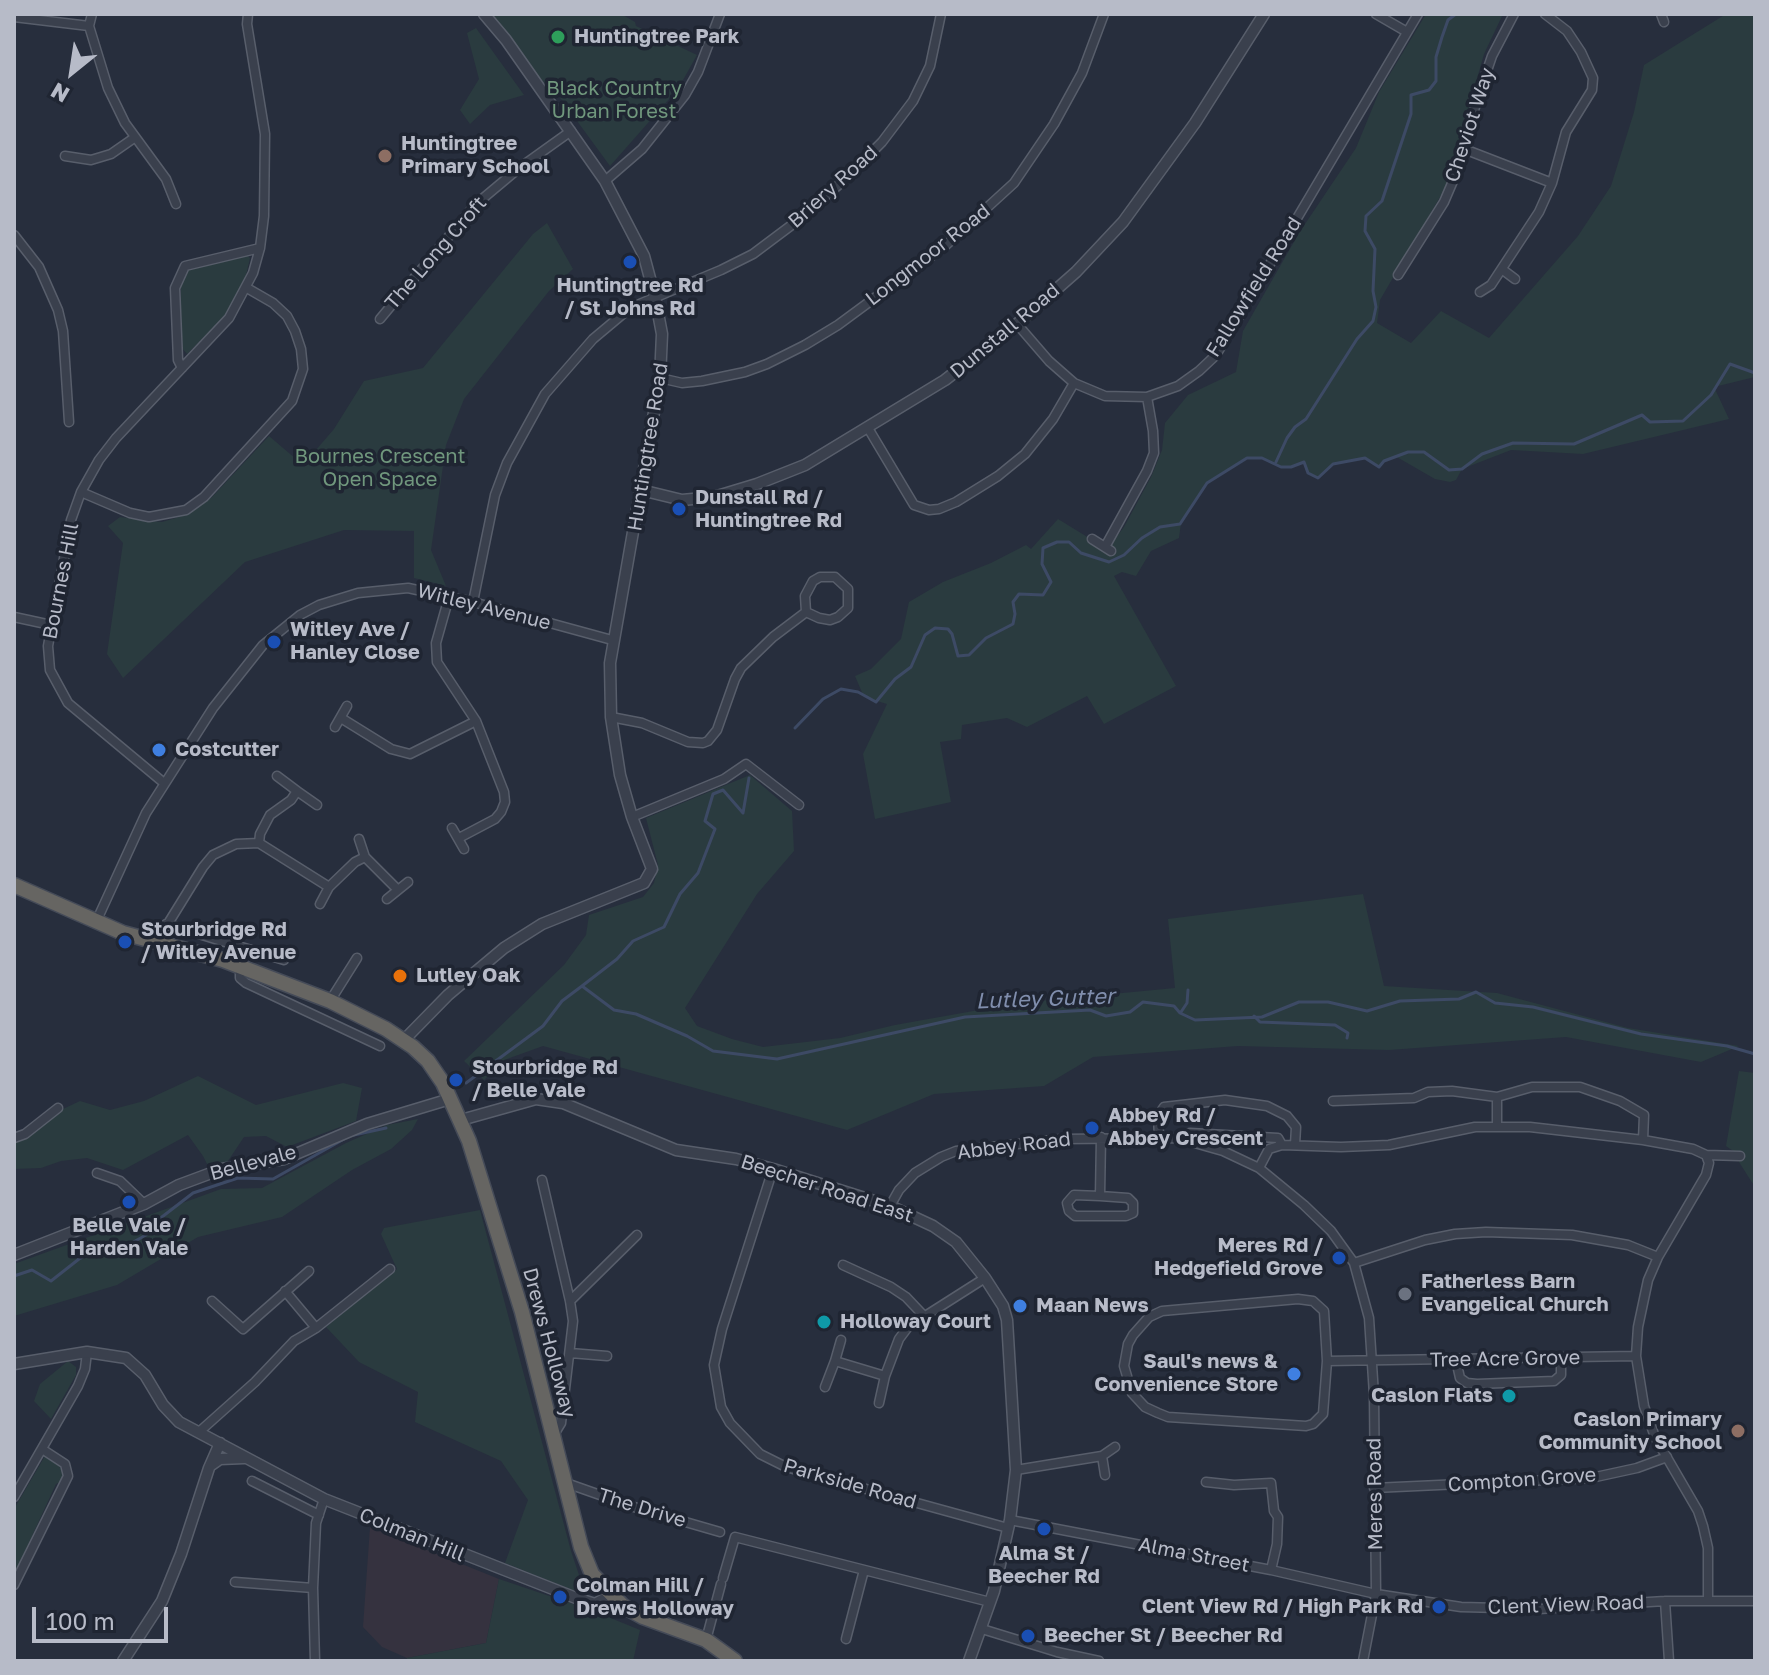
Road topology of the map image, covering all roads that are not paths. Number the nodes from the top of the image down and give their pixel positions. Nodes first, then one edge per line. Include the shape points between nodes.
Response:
1 (92, 14) edge
2 (248, 14) edge
3 (484, 14) edge
4 (720, 14) edge
5 (941, 14) edge
6 (1104, 14) edge
7 (1264, 14) edge
8 (1376, 14) edge
9 (1418, 14) edge
10 (1514, 14) edge
11 (1545, 14) edge
12 (14, 17) edge
13 (89, 26) junction
14 (1407, 32) junction
15 (571, 131) junction
16 (134, 138) junction
17 (1464, 149) junction
18 (65, 156) dead end
19 (605, 181) junction
20 (1552, 183) junction
21 (176, 204) dead end
22 (14, 235) edge
23 (260, 248) junction
24 (1503, 270) junction
25 (1398, 275) dead end
26 (1515, 279) dead end
27 (247, 288) junction
28 (1480, 292) dead end
29 (655, 297) junction
30 (380, 319) dead end
31 (1017, 324) junction
32 (182, 368) junction
33 (660, 378) junction
34 (1074, 383) junction
35 (1147, 397) junction
36 (69, 422) dead end
37 (868, 428) junction
38 (641, 490) junction
39 (81, 492) junction
40 (1092, 539) dead end
41 (449, 597) junction
42 (473, 602) junction
43 (806, 612) junction
44 (14, 617) edge
45 (51, 625) junction
46 (612, 640) junction
47 (347, 706) dead end
48 (611, 717) junction
49 (341, 718) junction
50 (476, 721) junction
51 (335, 727) dead end
52 (277, 776) dead end
53 (164, 783) junction
54 (297, 791) junction
55 (317, 805) dead end
56 (799, 805) dead end
57 (632, 817) junction
58 (452, 828) dead end
59 (459, 838) junction
60 (359, 839) dead end
61 (259, 843) junction
62 (464, 849) dead end
63 (365, 857) junction
64 (408, 882) dead end
65 (14, 885) edge
66 (329, 887) junction
67 (397, 889) junction
68 (387, 899) dead end
69 (320, 904) dead end
70 (96, 922) junction
71 (166, 924) junction
72 (155, 944) junction
73 (357, 958) dead end
74 (284, 960) dead end
75 (240, 966) junction
76 (330, 1001) junction
77 (404, 1040) junction
78 (380, 1046) dead end
79 (1497, 1097) junction
80 (450, 1099) junction
81 (1333, 1101) dead end
82 (58, 1108) dead end
83 (461, 1120) junction
84 (1497, 1126) junction
85 (1101, 1137) junction
86 (14, 1138) edge
87 (1159, 1138) junction
88 (1177, 1138) junction
89 (1643, 1140) junction
90 (1282, 1145) junction
91 (1295, 1145) junction
92 (1706, 1155) junction
93 (1740, 1156) dead end
94 (1259, 1168) junction
95 (773, 1169) junction
96 (97, 1173) dead end
97 (542, 1180) dead end
98 (1100, 1196) junction
99 (144, 1204) junction
100 (890, 1206) junction
101 (637, 1235) dead end
102 (14, 1255) edge
103 (1658, 1257) junction
104 (1354, 1263) junction
105 (843, 1265) dead end
106 (390, 1269) dead end
107 (309, 1271) dead end
108 (985, 1278) junction
109 (285, 1291) junction
110 (212, 1301) dead end
111 (570, 1301) junction
112 (924, 1316) junction
113 (316, 1328) junction
114 (841, 1340) dead end
115 (87, 1352) junction
116 (570, 1353) junction
117 (607, 1356) dead end
118 (1636, 1356) junction
119 (1561, 1357) junction
120 (1456, 1360) junction
121 (835, 1361) junction
122 (1327, 1361) junction
123 (1373, 1361) junction
124 (14, 1364) edge
125 (885, 1376) junction
126 (825, 1387) dead end
127 (879, 1403) dead end
128 (199, 1432) junction
129 (553, 1436) junction
130 (220, 1443) junction
131 (1115, 1447) dead end
132 (42, 1449) junction
133 (1102, 1456) junction
134 (1667, 1457) junction
135 (250, 1458) junction
136 (209, 1468) junction
137 (1016, 1470) junction
138 (1105, 1475) dead end
139 (252, 1481) dead end
140 (1206, 1482) dead end
141 (565, 1483) junction
142 (1374, 1488) junction
143 (14, 1497) edge
144 (324, 1499) junction
145 (319, 1515) junction
146 (1009, 1524) junction
147 (720, 1532) dead end
148 (864, 1570) junction
149 (1271, 1570) junction
150 (235, 1582) dead end
151 (14, 1585) edge
152 (313, 1588) junction
153 (1376, 1594) junction
154 (610, 1596) junction
155 (1708, 1600) junction
156 (1665, 1601) junction
157 (1755, 1601) edge
158 (990, 1602) junction
159 (982, 1629) junction
160 (846, 1639) dead end
161 (706, 1640) junction
162 (123, 1661) edge
163 (315, 1661) edge
164 (735, 1661) edge
165 (969, 1661) edge
166 (1099, 1661) edge
167 (1363, 1661) edge
168 (1669, 1661) edge

1 - 13 street
2 - 23 street, Bournes Hill via 265,134
3 - 15 street, Huntingtree Road
4 - 19 street via 685,95 642,149
5 - 29 street, Briery Road via 930,66 913,101 842,182 753,254
6 - 33 street, Longmoor Road via 1082,73 1014,183 945,246 838,325 767,364 702,381
7 - 31 street, Dunstall Road via 1138,204 1076,272
8 - 14 street
9 - 14 street, Fallowfield Road
10 - 17 street, Cheviot Way via 1492,56
11 - 20 street via 1574,40 1593,78 1592,90 1562,140
12 - 13 street
13 - 16 street via 108,88
14 - 35 street, Fallowfield Road via 1216,355 1178,386
15 - 19 street, Huntingtree Road
15 - 30 street, The Long Croft via 475,205
16 - 18 street via 91,160
16 - 21 street via 166,179
17 - 20 street
17 - 25 street, Cheviot Way via 1444,202
19 - 29 street, Huntingtree Road via 644,256
20 - 24 street
22 - 36 street via 39,267 58,310
23 - 27 street, Bournes Hill
23 - 32 street via 185,266 175,288
24 - 26 street
24 - 28 street
27 - 32 street, Bournes Hill via 229,318
27 - 39 street via 273,303 295,331 303,369 292,401 186,510 149,517
29 - 33 street, Huntingtree Road via 662,334
29 - 42 street, Briery Road via 604,328 545,394 495,495
31 - 34 street, Fallowfield Road
31 - 37 street, Dunstall Road via 945,380
32 - 39 street, Bournes Hill via 116,438
33 - 38 street, Huntingtree Road
34 - 35 street, Fallowfield Road via 1105,396
34 - 37 street via 1025,454 939,509 914,505
35 - 40 street via 1154,453 1108,549
37 - 38 street, Dunstall Road via 805,465 714,497 682,500
38 - 46 street, Huntingtree Road
39 - 45 street, Bournes Hill via 67,535
41 - 42 street, Witley Avenue
41 - 50 street via 436,643 437,662
41 - 53 street, Witley Avenue via 408,588 383,589 336,599 300,615 263,645 233,681
42 - 46 street, Witley Avenue
43 - 43 street via 805,596 813,581 835,577 848,589 848,608 838,617 830,620
43 - 48 street via 747,660 717,730 703,743
44 - 45 street
45 - 53 street, Bournes Hill via 50,670 68,703
46 - 48 street, Huntingtree Road
47 - 49 street
48 - 57 street, Huntingtree Road
49 - 50 street via 397,752 410,754
49 - 51 street
50 - 59 street via 505,802 495,819
52 - 54 street
53 - 70 street, Witley Avenue
54 - 55 street
54 - 61 street via 270,815
56 - 57 street via 746,764 724,779
57 - 77 street, Huntingtree Road via 652,869 644,883 542,924 504,948
58 - 59 street
59 - 62 street
60 - 63 street
61 - 66 street
61 - 71 street via 236,844 213,855
63 - 66 street
63 - 67 street
64 - 67 street
65 - 70 highway, Drews Holloway
66 - 69 street
67 - 68 street
70 - 72 highway, Drews Holloway
71 - 72 street
71 - 74 street
72 - 75 highway, Drews Holloway
73 - 76 street
75 - 76 highway, Drews Holloway
75 - 78 street via 246,983
76 - 77 highway, Drews Holloway
77 - 80 highway, Drews Holloway via 431,1066
79 - 81 street via 1452,1091
79 - 84 street
79 - 89 street via 1532,1087 1580,1087 1644,1115
80 - 83 highway, Drews Holloway
80 - 99 street, Bellevale via 367,1124 284,1159 222,1169
82 - 86 street
83 - 95 street, Beecher Road East via 522,1101 551,1100 676,1150
83 - 129 highway, Drews Holloway via 522,1312
84 - 89 street, Abbey Road
84 - 91 street, Abbey Road via 1389,1145
85 - 87 street, Abbey Road
85 - 98 street
85 - 100 street, Abbey Road via 956,1151 915,1173
87 - 88 street, Abbey Road
87 - 91 street via 1158,1116 1164,1107 1225,1100 1267,1106 1287,1116 1296,1127
88 - 90 street, Abbey Road via 1190,1133 1278,1138
88 - 94 street, Meres Road
89 - 92 street, Abbey Road
90 - 91 street, Abbey Road
90 - 94 street via 1269,1149
92 - 93 street, Abbey Road
92 - 103 street via 1706,1175
94 - 104 street, Meres Road via 1331,1231
95 - 100 street, Beecher Road East
95 - 146 street, Parkside Road via 714,1365 719,1399 730,1423 760,1454 786,1467
96 - 99 street via 120,1181
97 - 111 street
98 - 98 street via 1128,1198 1133,1213 1075,1216 1069,1211 1067,1203 1074,1195
99 - 102 street, Bellevale
100 - 108 street, Beecher Road East via 956,1242
101 - 111 street
103 - 104 street via 1628,1245 1572,1235 1500,1232 1425,1240
103 - 118 street via 1644,1295
104 - 123 street, Meres Road via 1369,1318
105 - 112 street via 891,1287
106 - 113 street
107 - 109 street
108 - 112 street
108 - 137 street, Beecher Road East via 1007,1320
109 - 110 street via 243,1329
109 - 113 street
111 - 116 street
112 - 125 street via 899,1339
113 - 128 street via 294,1341
114 - 121 street
115 - 124 street
115 - 128 street, Colman Hill via 113,1354 135,1364 172,1416
115 - 132 street via 78,1386
116 - 117 street
116 - 129 street via 561,1423
118 - 119 street, Tree Acre Grove
118 - 134 street via 1644,1406
119 - 120 street, Tree Acre Grove
119 - 120 street via 1561,1375 1554,1381 1477,1384 1460,1378
120 - 123 street, Tree Acre Grove
121 - 125 street
121 - 126 street
122 - 122 street via 1323,1414 1306,1426 1168,1417 1145,1407 1132,1393 1124,1366 1133,1335 1162,1311 1297,1299 1313,1301 1324,1311
122 - 123 street, Tree Acre Grove
123 - 142 street, Meres Road
125 - 127 street
128 - 130 street, Colman Hill
129 - 141 highway, Drews Holloway
130 - 135 street, Colman Hill
130 - 136 street
131 - 133 street
132 - 143 street
132 - 151 street via 65,1464 68,1476
133 - 137 street
133 - 138 street
134 - 142 street, Compton Grove via 1591,1478
134 - 155 street via 1703,1526
135 - 136 street via 220,1459
135 - 144 street, Colman Hill
136 - 162 street via 162,1601
137 - 146 street, Beecher Road East
139 - 145 street
140 - 149 street via 1271,1483 1278,1517
141 - 147 street, The Drive
141 - 154 highway, Drews Holloway via 586,1561
142 - 153 street, Meres Road
144 - 145 street
144 - 154 street, Colman Hill via 576,1598 595,1604
145 - 152 street
146 - 149 street, Alma Street
146 - 158 street, Beecher Road East
148 - 158 street
148 - 160 street
148 - 161 street via 735,1537
149 - 153 street, Alma Street
150 - 152 street
152 - 163 street
153 - 156 street, Clent View Road via 1477,1609
153 - 167 street, Meres Road
154 - 161 highway via 643,1617
155 - 156 street, Clent View Road
155 - 157 street, Clent View Road
156 - 168 street
158 - 159 street, Beecher Road East
159 - 165 street, Beecher Road East
159 - 166 street
161 - 164 highway

